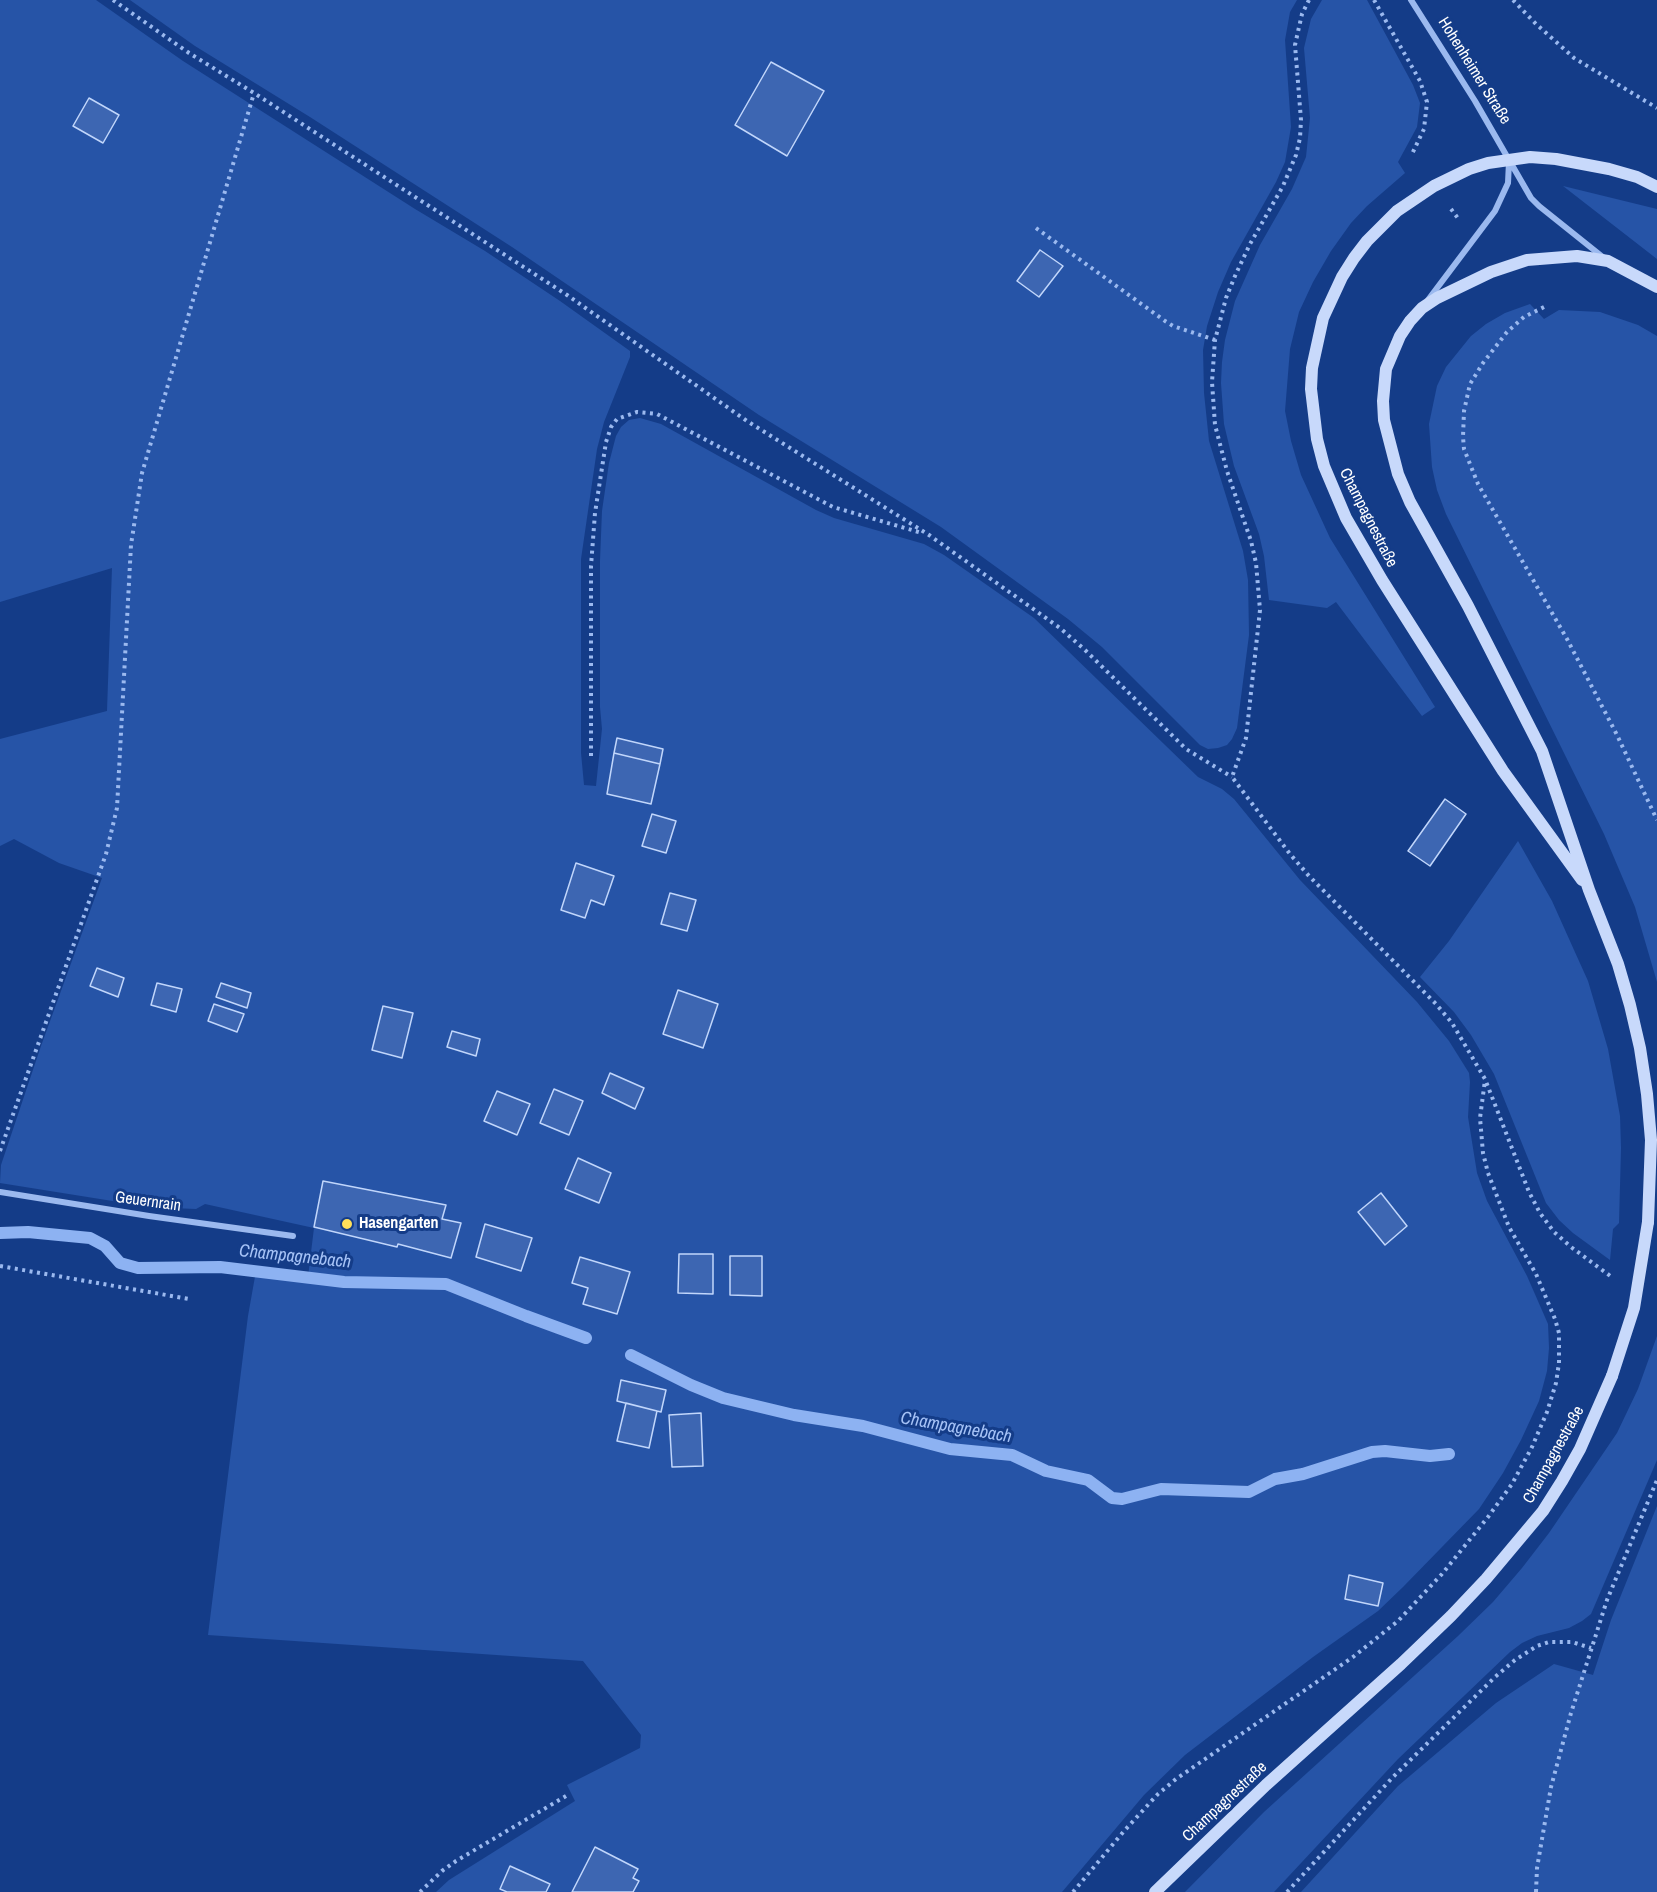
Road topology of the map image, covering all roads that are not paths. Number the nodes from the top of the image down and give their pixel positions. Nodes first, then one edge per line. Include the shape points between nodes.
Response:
1 (1411, 0) edge
2 (1509, 159) junction
3 (1657, 186) edge
4 (1608, 261) junction
5 (1657, 287) edge
6 (1422, 308) junction
7 (1589, 890) junction
8 (0, 1192) edge
9 (293, 1236) dead end
10 (1155, 1892) edge

1 - 2 street, Hohenheimer Straße
2 - 3 main road via 1582,163
2 - 4 street, Hohenheimer Straße via 1531,198
2 - 6 street, Champagnestraße via 1508,183 1495,212
2 - 7 main road, Champagnestraße via 1469,170 1434,186 1397,211 1367,241 1342,277 1323,318 1312,368 1313,417 1323,466 1364,550 1503,771
4 - 5 main road, Hohenheimer Straße
4 - 6 main road, Champagnestraße via 1577,256 1527,260 1455,288
6 - 7 main road, Champagnestraße via 1400,336 1383,385 1384,420 1398,474 1542,751
7 - 10 main road, Champagnestraße, bridge via 1630,1005 1640,1048 1651,1140 1648,1222 1634,1308 1612,1376 1562,1481 1543,1511 1494,1570 1434,1632
8 - 9 street, Geuernrain

